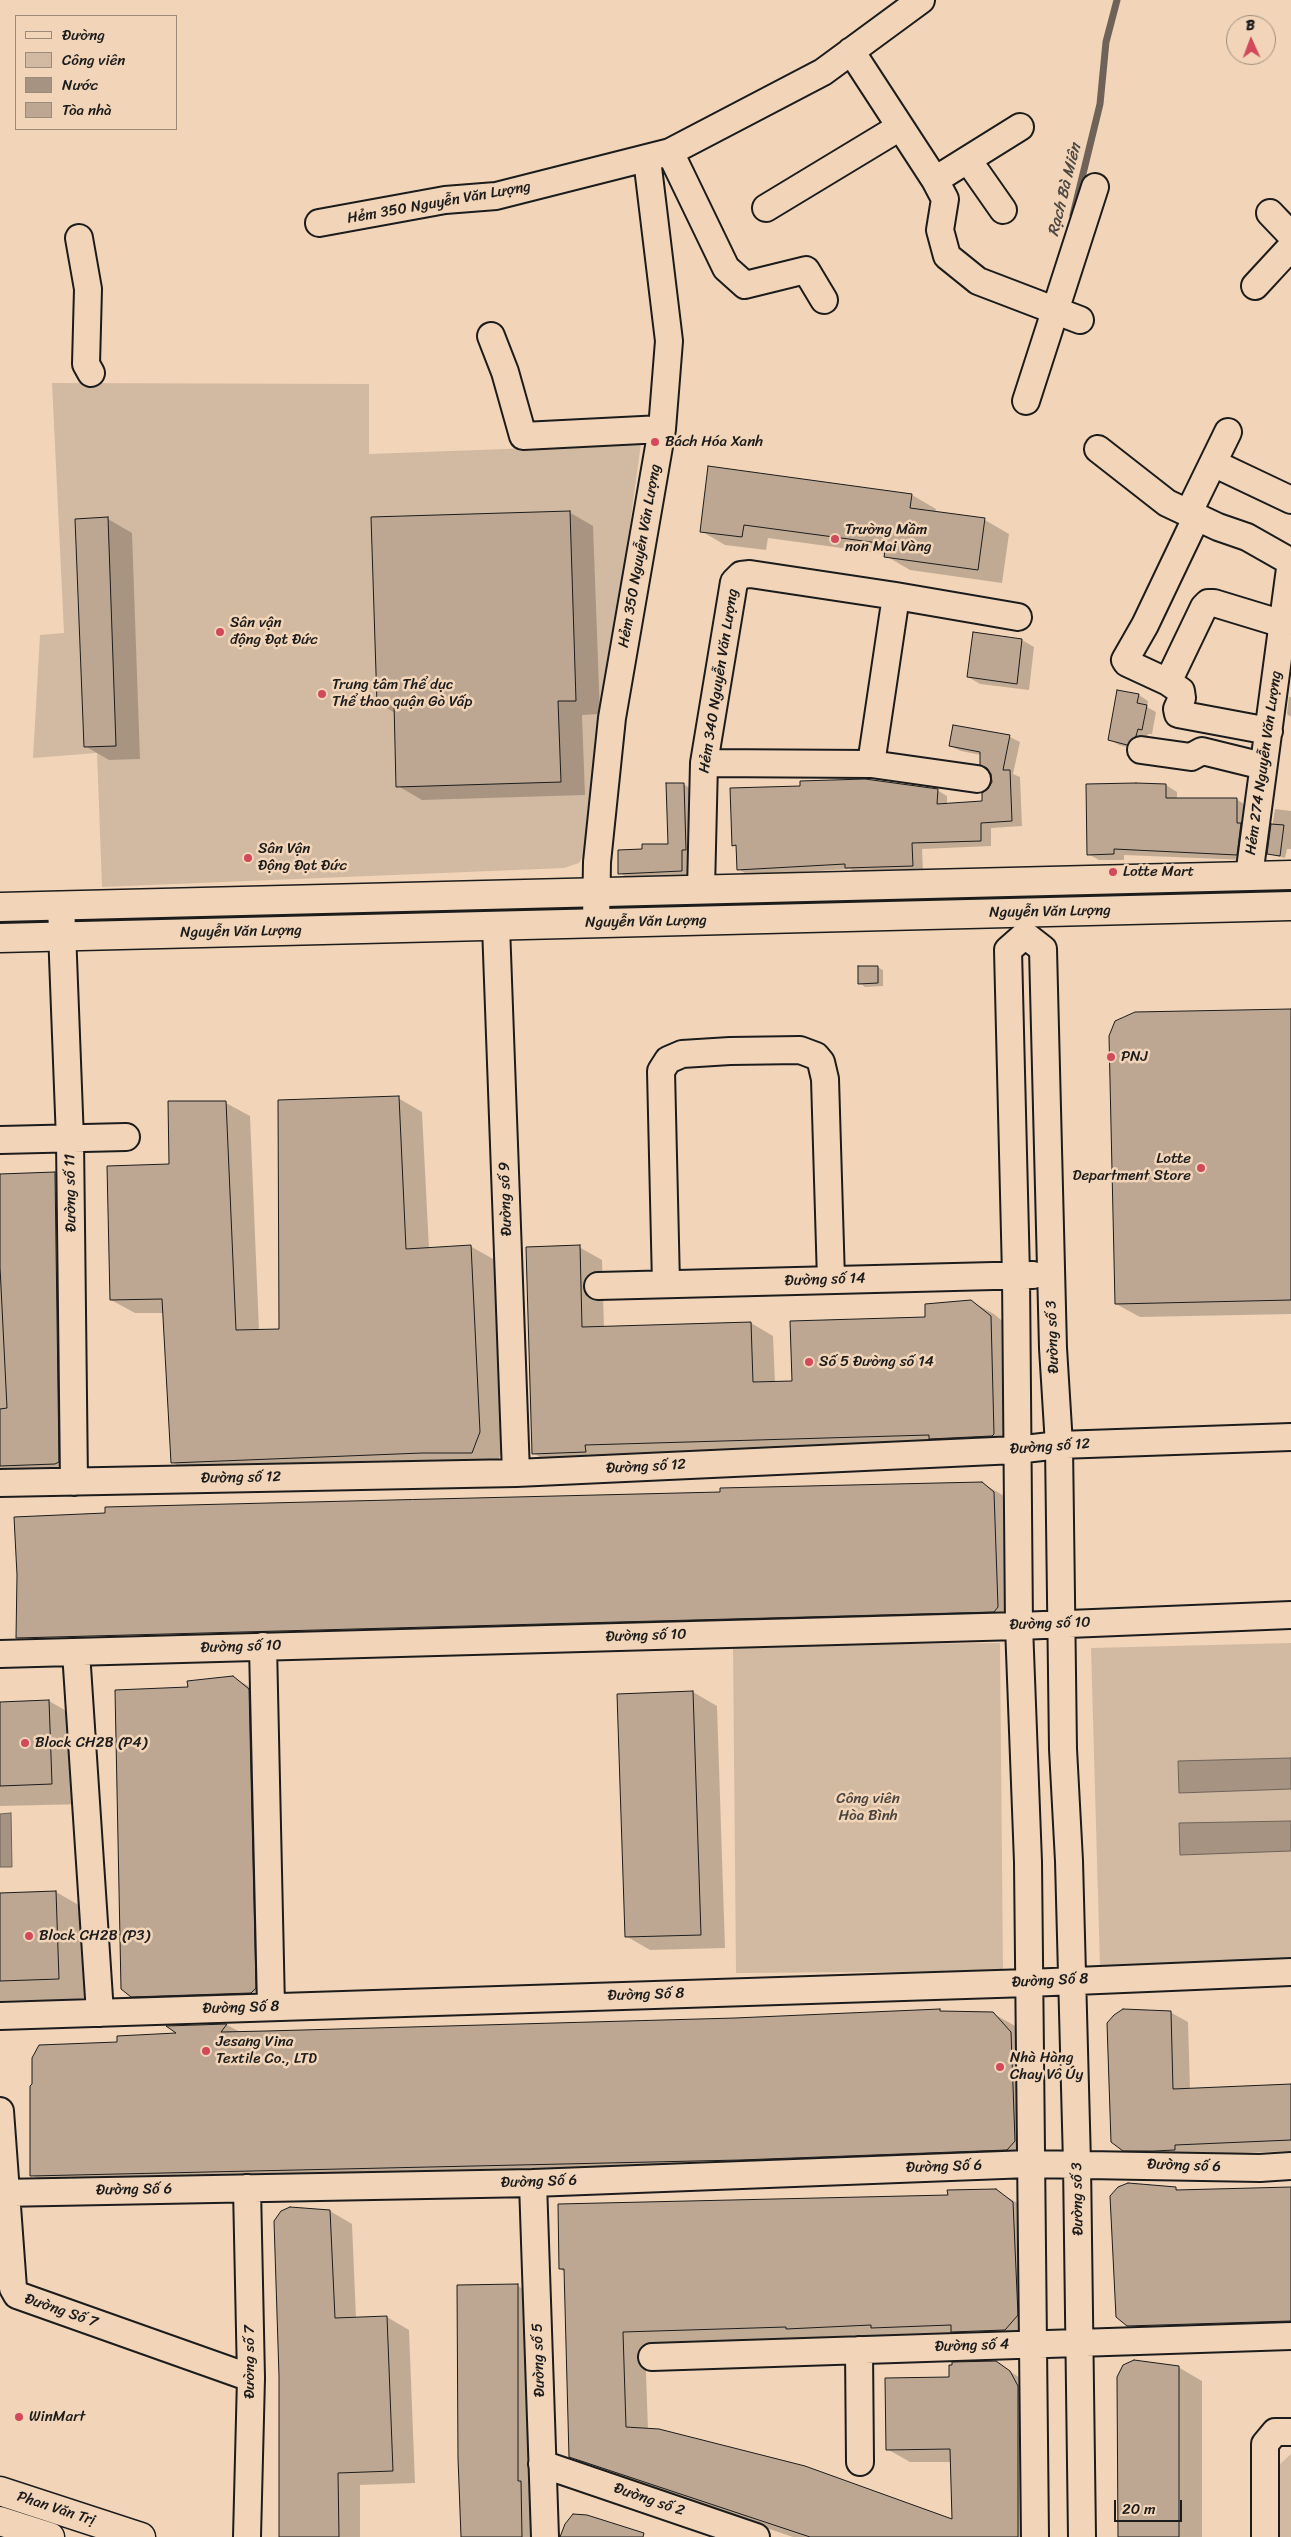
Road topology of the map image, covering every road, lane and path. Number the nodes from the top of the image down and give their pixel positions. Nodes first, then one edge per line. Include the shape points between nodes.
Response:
1 (921, 0) edge
2 (851, 51) junction
3 (900, 127) junction
4 (1020, 127) dead end
5 (658, 156) junction
6 (968, 160) junction
7 (935, 180) junction
8 (1095, 187) dead end
9 (766, 208) dead end
10 (1003, 210) dead end
11 (1270, 213) dead end
12 (319, 223) dead end
13 (1291, 235) edge
14 (79, 238) dead end
15 (1291, 247) edge
16 (1255, 286) dead end
17 (824, 300) dead end
18 (1055, 311) junction
19 (1080, 320) dead end
20 (491, 336) dead end
21 (91, 373) dead end
22 (1026, 401) dead end
23 (662, 429) junction
24 (1228, 432) dead end
25 (1098, 449) dead end
26 (1213, 463) junction
27 (1291, 500) edge
28 (1193, 514) junction
29 (1291, 562) edge
30 (896, 596) junction
31 (1018, 617) dead end
32 (1283, 624) junction
33 (1168, 682) junction
34 (1269, 731) junction
35 (1141, 750) dead end
36 (704, 763) junction
37 (871, 764) junction
38 (1263, 766) junction
39 (977, 779) dead end
40 (1291, 875) edge
41 (1248, 876) junction
42 (1026, 882) junction
43 (701, 890) junction
44 (595, 892) junction
45 (61, 905) junction
46 (1291, 906) edge
47 (0, 907) edge
48 (596, 923) junction
49 (1025, 924) junction
50 (496, 926) junction
51 (62, 937) junction
52 (0, 938) edge
53 (126, 1137) dead end
54 (0, 1140) edge
55 (70, 1140) junction
56 (1051, 1274) junction
57 (1016, 1275) junction
58 (831, 1280) junction
59 (666, 1284) junction
60 (598, 1286) dead end
61 (1291, 1437) edge
62 (1059, 1445) junction
63 (1016, 1450) junction
64 (516, 1473) junction
65 (74, 1482) junction
66 (0, 1483) edge
67 (1291, 1615) edge
68 (1063, 1624) junction
69 (1019, 1626) junction
70 (263, 1646) junction
71 (76, 1652) junction
72 (0, 1654) edge
73 (1022, 1749) junction
74 (1063, 1749) junction
75 (1028, 1862) junction
76 (1069, 1862) junction
77 (1291, 1972) edge
78 (1072, 1980) junction
79 (1028, 1983) junction
80 (270, 2007) junction
81 (100, 2013) junction
82 (0, 2016) edge
83 (0, 2111) edge
84 (1077, 2163) junction
85 (1030, 2164) junction
86 (1291, 2166) edge
87 (532, 2183) junction
88 (247, 2188) junction
89 (3, 2193) edge
90 (1291, 2336) edge
91 (1082, 2343) junction
92 (1033, 2344) junction
93 (859, 2350) junction
94 (652, 2357) dead end
95 (251, 2378) junction
96 (1291, 2432) edge
97 (860, 2462) dead end
98 (542, 2464) junction
99 (0, 2491) edge
100 (0, 2521) edge
101 (50, 2537) edge
102 (141, 2537) edge
103 (247, 2537) edge
104 (545, 2537) edge
105 (756, 2537) edge
106 (1035, 2537) edge
107 (1082, 2537) edge
108 (1265, 2537) edge

1 - 2 street, Hẻm 350 Nguyễn Văn Lượng
2 - 3 street
2 - 5 street, Hẻm 350 Nguyễn Văn Lượng via 822,72
3 - 7 street
3 - 9 street
4 - 6 street
5 - 12 street, Hẻm 350 Nguyễn Văn Lượng via 496,196 445,200
5 - 17 street via 726,268 745,285 806,270
5 - 23 street, Hẻm 350 Nguyễn Văn Lượng via 669,341
6 - 7 street
6 - 10 street
7 - 18 street via 944,199 940,230 947,256 978,281
8 - 18 street
11 - 13 street
14 - 21 street via 88,289 86,364
15 - 16 street
18 - 19 street
18 - 22 street
20 - 23 street via 523,436
23 - 44 street, Hẻm 350 Nguyễn Văn Lượng via 612,718
24 - 26 street
25 - 28 street via 1167,503
26 - 27 street
26 - 28 street
28 - 29 street via 1247,537
28 - 33 street via 1144,625 1125,656 1126,663
29 - 32 street, Hẻm 274 Nguyễn Văn Lượng
30 - 31 street, Hẻm 340 Nguyễn Văn Lượng
30 - 36 street, Hẻm 340 Nguyễn Văn Lượng via 750,574 734,582
30 - 37 street
32 - 33 street via 1208,603
32 - 34 street, Hẻm 274 Nguyễn Văn Lượng
33 - 34 street via 1182,694 1176,709 1178,714
34 - 38 street, Hẻm 274 Nguyễn Văn Lượng
35 - 38 street via 1191,757 1202,751
36 - 37 street
36 - 43 street, Hẻm 340 Nguyễn Văn Lượng
37 - 39 street
38 - 41 street, Hẻm 274 Nguyễn Văn Lượng
40 - 41 street, Nguyễn Văn Lượng
41 - 42 street, Nguyễn Văn Lượng
42 - 43 street, Nguyễn Văn Lượng
42 - 49 street
43 - 44 street, Nguyễn Văn Lượng
44 - 45 street, Nguyễn Văn Lượng
44 - 48 street, Hẻm 350 Nguyễn Văn Lượng
45 - 47 street, Nguyễn Văn Lượng
45 - 51 street, Đường số 11
46 - 49 street, Nguyễn Văn Lượng
48 - 49 street, Nguyễn Văn Lượng
48 - 50 street, Nguyễn Văn Lượng
49 - 56 street, Đường số 3 via 1043,949
49 - 57 street via 1008,950
50 - 51 street, Nguyễn Văn Lượng
50 - 64 street, Đường số 9
51 - 52 street, Nguyễn Văn Lượng
51 - 55 street, Đường số 11
53 - 55 street
54 - 55 street
55 - 65 street, Đường số 11
56 - 57 street, Đường số 14
56 - 62 street, Đường số 3
57 - 58 street, Đường số 14
57 - 63 street
58 - 59 street, Đường số 14
58 - 59 street via 825,1078 821,1062 816,1056 800,1050 690,1052 668,1060 661,1072
59 - 60 street, Đường số 14
61 - 62 street, Đường số 12
62 - 63 street, Đường số 12
62 - 68 street, Đường số 3
63 - 64 street, Đường số 12
63 - 69 street
64 - 65 street, Đường số 12
65 - 66 street, Đường số 12
67 - 68 street, Đường số 10
68 - 69 street, Đường số 10
68 - 74 street, Đường số 3
69 - 70 street, Đường số 10
69 - 73 street
70 - 71 street, Đường số 10
70 - 80 street
71 - 72 street, Đường số 10
71 - 81 street
73 - 74 street
73 - 75 street
74 - 76 street, Đường số 3
75 - 76 street
75 - 79 street
76 - 78 street, Đường số 3
77 - 78 street, Đường Số 8
78 - 79 street, Đường Số 8
78 - 84 street, Đường số 3
79 - 80 street, Đường Số 8
79 - 85 street
80 - 81 street, Đường Số 8
81 - 82 street, Đường Số 8
83 - 89 street, Đường Số 7
84 - 85 street, Đường Số 6
84 - 86 street, Đường số 6
84 - 91 street, Đường số 3
85 - 87 street, Đường Số 6
85 - 92 street
87 - 88 street, Đường Số 6
87 - 98 street, Đường số 5
88 - 89 street, Đường Số 6
88 - 95 street, Đường số 7
89 - 95 street, Đường Số 7 via 13,2288 17,2295
90 - 91 street, Đường số 4
91 - 92 street, Đường số 4
91 - 107 street, Đường số 3
92 - 93 street, Đường số 4
92 - 106 street
93 - 94 street, Đường số 4
93 - 97 street
95 - 103 street, Đường số 7
96 - 108 street via 1275,2432 1265,2444
98 - 104 street, Đường số 5
98 - 105 street, Đường số 2
99 - 102 street, Phan Văn Trị
100 - 101 street, Phan Văn Trị

